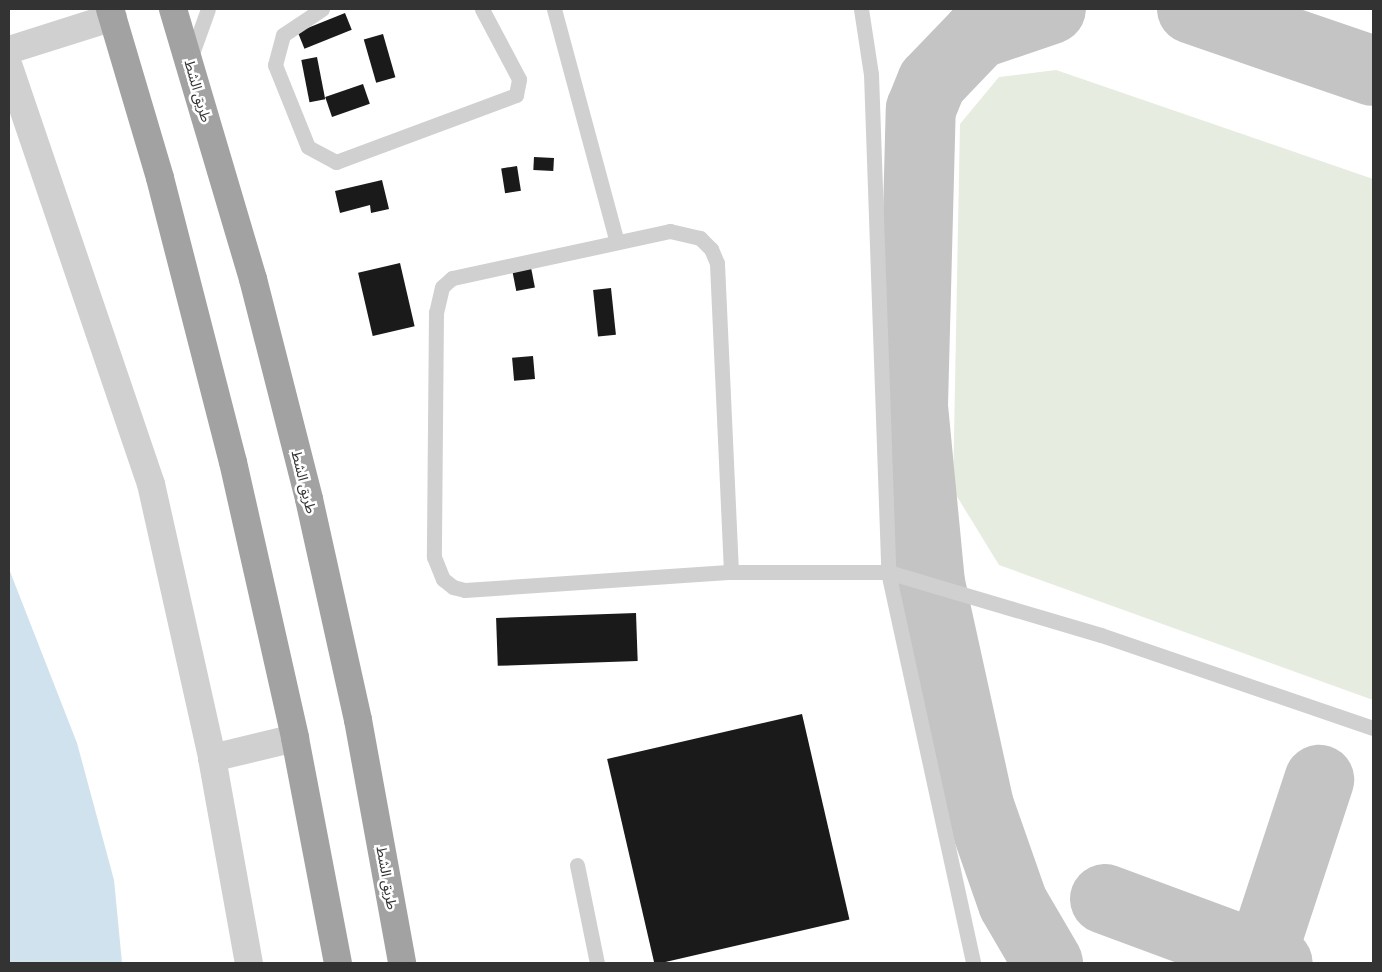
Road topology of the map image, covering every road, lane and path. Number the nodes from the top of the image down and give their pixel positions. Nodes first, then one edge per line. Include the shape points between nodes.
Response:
1 (173, 9) edge
2 (208, 9) edge
3 (322, 9) edge
4 (482, 9) edge
5 (554, 9) edge
6 (861, 9) edge
7 (112, 13) edge
8 (9, 50) edge
9 (190, 61) junction
10 (9, 67) edge
11 (617, 242) junction
12 (731, 572) junction
13 (888, 572) junction
14 (1373, 728) edge
15 (295, 738) junction
16 (212, 758) junction
17 (577, 865) dead end
18 (249, 963) edge
19 (338, 963) edge
20 (402, 963) edge
21 (597, 963) edge
22 (973, 963) edge

1 - 9 highway, طريق الشط
2 - 9 lane
3 - 4 lane via 284,35 275,65 308,147 336,162 516,96 518,79
5 - 11 lane
6 - 13 lane via 871,74
7 - 8 street
7 - 15 highway via 203,341
9 - 20 highway, طريق الشط via 309,499 358,720
10 - 16 street via 151,484
11 - 12 lane via 685,232 700,238 717,263
11 - 12 lane via 464,273 442,287 436,312 437,569 443,579 465,590
12 - 13 lane
13 - 14 lane via 1101,635
13 - 22 lane
15 - 16 street
15 - 19 highway
16 - 18 street
17 - 21 lane

